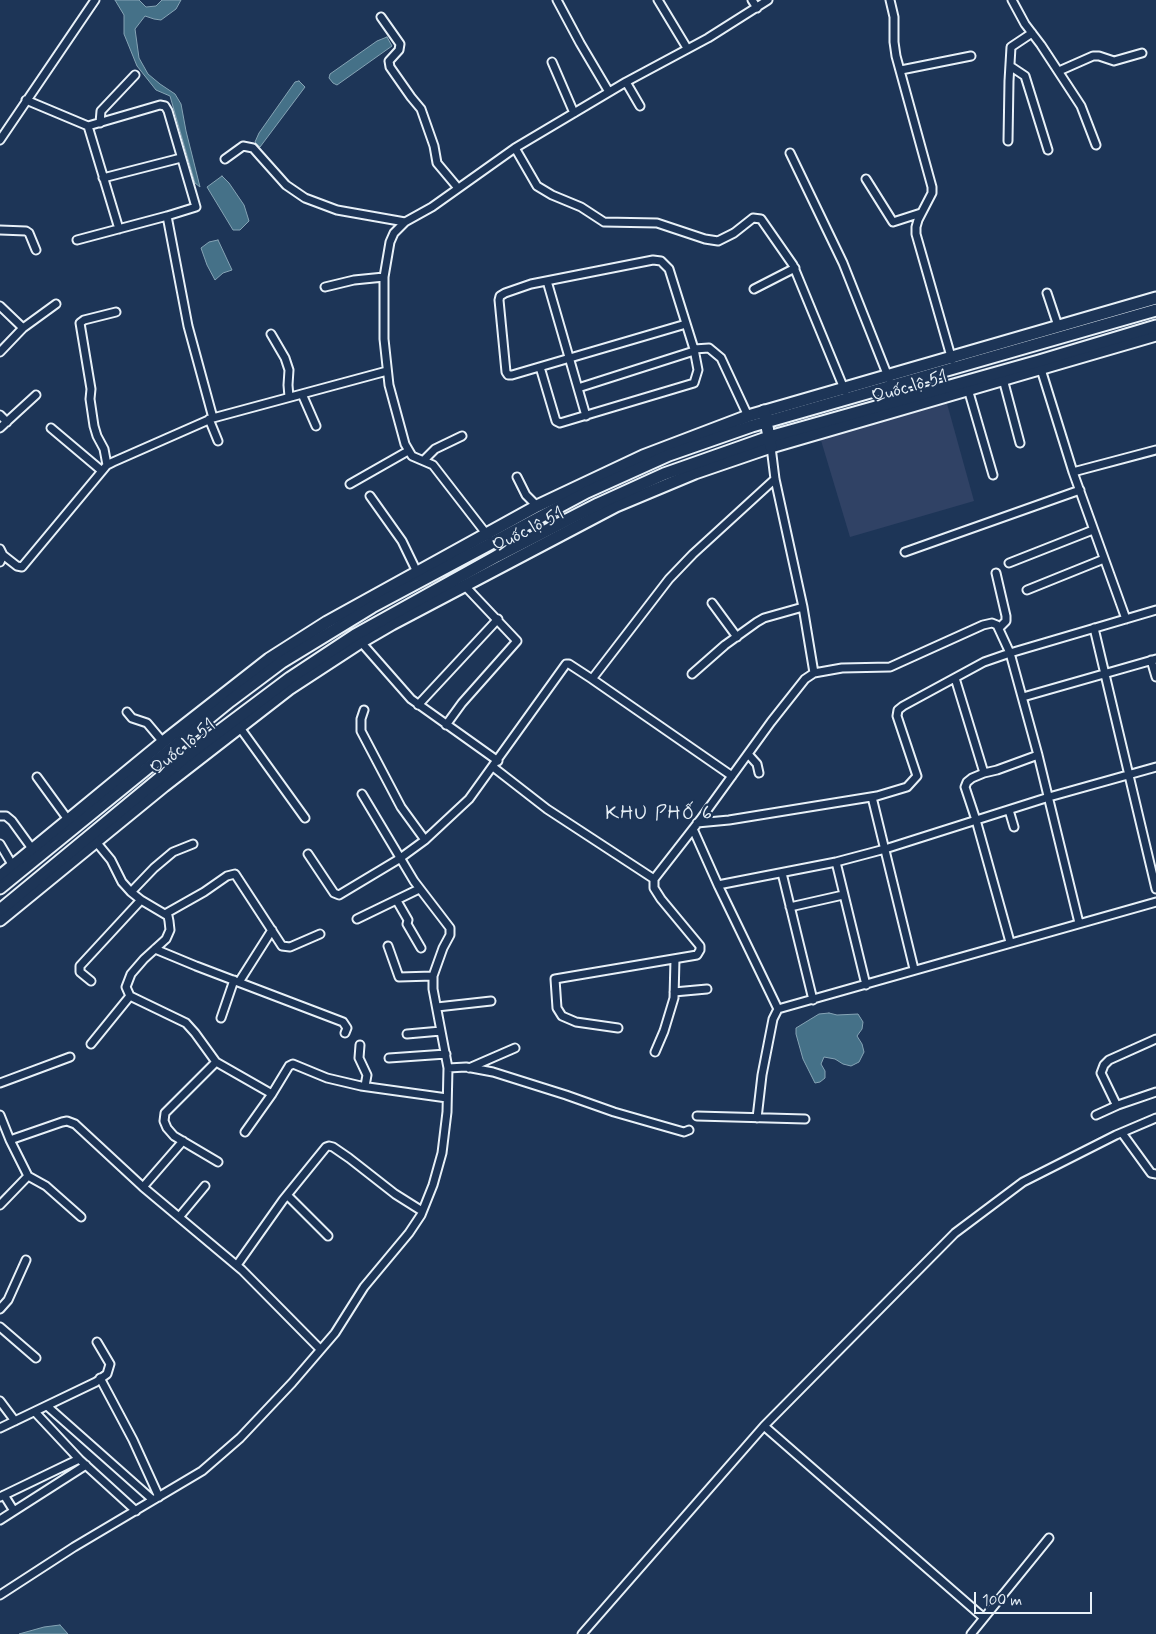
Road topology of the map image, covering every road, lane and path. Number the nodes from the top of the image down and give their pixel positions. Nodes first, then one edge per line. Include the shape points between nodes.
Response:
1 (95, 0) edge
2 (557, 0) edge
3 (658, 0) edge
4 (752, 0) edge
5 (768, 0) edge
6 (890, 0) edge
7 (1012, 0) edge
8 (757, 8) junction
9 (381, 17) dead end
10 (1032, 33) junction
11 (687, 48) junction
12 (1142, 53) dead end
13 (971, 56) dead end
14 (552, 62) dead end
15 (1010, 66) junction
16 (901, 70) junction
17 (1058, 72) junction
18 (135, 75) dead end
19 (626, 82) junction
20 (608, 92) junction
21 (26, 100) junction
22 (640, 106) dead end
23 (574, 113) junction
24 (100, 123) junction
25 (88, 126) junction
26 (0, 140) edge
27 (1008, 141) dead end
28 (1096, 144) dead end
29 (515, 148) junction
30 (1048, 150) dead end
31 (790, 153) dead end
32 (181, 158) junction
33 (225, 159) dead end
34 (103, 178) junction
35 (866, 179) dead end
36 (458, 188) junction
37 (921, 213) junction
38 (167, 216) junction
39 (405, 222) junction
40 (119, 229) junction
41 (0, 230) edge
42 (77, 240) dead end
43 (36, 250) dead end
44 (795, 268) junction
45 (384, 276) junction
46 (547, 281) junction
47 (325, 288) dead end
48 (754, 289) dead end
49 (1047, 293) dead end
50 (1156, 298) edge
51 (56, 304) dead end
52 (0, 306) edge
53 (1156, 310) edge
54 (116, 312) dead end
55 (686, 324) junction
56 (1058, 326) junction
57 (1156, 326) edge
58 (23, 328) junction
59 (271, 334) dead end
60 (1156, 335) edge
61 (694, 350) junction
62 (0, 352) edge
63 (951, 357) junction
64 (569, 358) junction
65 (1040, 364) junction
66 (540, 368) junction
67 (955, 369) junction
68 (387, 371) junction
69 (1003, 379) junction
70 (889, 381) junction
71 (578, 388) junction
72 (968, 389) junction
73 (302, 394) junction
74 (846, 394) junction
75 (36, 395) dead end
76 (289, 397) junction
77 (0, 415) edge
78 (586, 416) junction
79 (748, 416) junction
80 (765, 417) junction
81 (211, 418) junction
82 (6, 422) junction
83 (316, 426) dead end
84 (0, 428) edge
85 (52, 428) dead end
86 (462, 436) dead end
87 (218, 441) dead end
88 (770, 442) junction
89 (1020, 444) dead end
90 (1156, 450) edge
91 (408, 451) junction
92 (424, 460) junction
93 (104, 468) junction
94 (1073, 472) junction
95 (993, 474) dead end
96 (517, 477) dead end
97 (775, 479) junction
98 (350, 484) dead end
99 (1080, 490) junction
100 (370, 496) dead end
101 (536, 506) junction
102 (1093, 530) junction
103 (489, 538) junction
104 (905, 552) dead end
105 (1, 555) edge
106 (1104, 559) junction
107 (499, 560) junction
108 (1009, 563) dead end
109 (417, 572) junction
110 (996, 573) dead end
111 (464, 585) junction
112 (1028, 590) dead end
113 (392, 591) junction
114 (712, 603) dead end
115 (802, 607) junction
116 (1156, 610) edge
117 (498, 619) junction
118 (1126, 619) junction
119 (999, 628) junction
120 (1094, 628) junction
121 (737, 637) junction
122 (358, 638) junction
123 (1010, 653) junction
124 (1154, 659) edge
125 (1104, 673) junction
126 (692, 674) dead end
127 (814, 674) junction
128 (1156, 677) edge
129 (955, 678) junction
130 (592, 679) junction
131 (1023, 697) junction
132 (418, 705) junction
133 (364, 710) dead end
134 (127, 712) dead end
135 (236, 724) junction
136 (446, 725) junction
137 (163, 742) junction
138 (748, 754) junction
139 (1038, 755) junction
140 (496, 764) junction
141 (1156, 768) edge
142 (759, 773) dead end
143 (984, 773) junction
144 (1129, 775) junction
145 (732, 776) junction
146 (37, 777) dead end
147 (362, 794) dead end
148 (872, 797) junction
149 (1049, 797) junction
150 (1009, 810) junction
151 (0, 816) edge
152 (305, 818) dead end
153 (976, 820) junction
154 (72, 825) junction
155 (695, 826) junction
156 (1014, 827) dead end
157 (96, 830) junction
158 (425, 840) junction
159 (97, 842) junction
160 (0, 844) edge
161 (193, 844) dead end
162 (885, 849) junction
163 (33, 850) junction
164 (308, 854) dead end
165 (399, 859) junction
166 (836, 862) junction
167 (13, 866) junction
168 (782, 873) junction
169 (0, 876) edge
170 (654, 879) junction
171 (718, 885) junction
172 (0, 888) edge
173 (420, 889) junction
174 (1156, 889) edge
175 (131, 892) junction
176 (843, 895) junction
177 (141, 900) junction
178 (396, 901) junction
179 (1156, 902) edge
180 (790, 908) junction
181 (0, 910) edge
182 (165, 914) junction
183 (357, 919) dead end
184 (0, 920) edge
185 (1079, 923) junction
186 (272, 930) junction
187 (320, 934) dead end
188 (1010, 942) junction
189 (388, 946) dead end
190 (421, 948) dead end
191 (155, 949) junction
192 (675, 959) junction
193 (914, 969) junction
194 (433, 976) junction
195 (236, 981) junction
196 (91, 982) dead end
197 (866, 984) junction
198 (708, 989) dead end
199 (674, 992) junction
200 (130, 996) junction
201 (813, 1000) junction
202 (491, 1002) dead end
203 (437, 1007) junction
204 (778, 1008) junction
205 (221, 1018) dead end
206 (618, 1028) dead end
207 (441, 1031) junction
208 (346, 1033) dead end
209 (407, 1034) dead end
210 (1156, 1040) edge
211 (90, 1044) dead end
212 (360, 1045) dead end
213 (515, 1048) dead end
214 (655, 1052) dead end
215 (446, 1054) junction
216 (70, 1057) dead end
217 (389, 1058) dead end
218 (216, 1062) junction
219 (448, 1068) junction
220 (469, 1068) junction
221 (0, 1083) edge
222 (365, 1086) junction
223 (1156, 1092) edge
224 (272, 1094) junction
225 (447, 1098) junction
226 (1118, 1105) junction
227 (0, 1115) edge
228 (1096, 1115) dead end
229 (697, 1116) dead end
230 (757, 1118) junction
231 (1156, 1118) edge
232 (805, 1119) dead end
233 (689, 1130) dead end
234 (245, 1132) dead end
235 (1122, 1133) junction
236 (10, 1140) junction
237 (182, 1141) junction
238 (218, 1162) dead end
239 (1156, 1174) edge
240 (28, 1176) junction
241 (205, 1186) dead end
242 (144, 1187) junction
243 (287, 1195) junction
244 (0, 1205) edge
245 (422, 1210) junction
246 (180, 1216) junction
247 (81, 1218) dead end
248 (328, 1236) dead end
249 (26, 1260) dead end
250 (237, 1265) junction
251 (0, 1309) edge
252 (0, 1327) edge
253 (97, 1342) dead end
254 (320, 1350) junction
255 (36, 1358) dead end
256 (100, 1378) junction
257 (0, 1401) edge
258 (47, 1406) junction
259 (35, 1412) junction
260 (15, 1421) junction
261 (764, 1426) junction
262 (0, 1428) edge
263 (79, 1459) junction
264 (86, 1465) junction
265 (2, 1496) edge
266 (156, 1499) junction
267 (14, 1511) junction
268 (136, 1511) junction
269 (0, 1520) edge
270 (1049, 1538) dead end
271 (0, 1595) edge
272 (984, 1618) junction
273 (582, 1634) edge
274 (971, 1634) edge

1 - 21 street
2 - 20 street
3 - 11 street
4 - 8 street
5 - 8 street
6 - 16 street via 894,42
7 - 10 street
8 - 11 street
9 - 36 street via 400,44 399,50 388,61 390,67 421,108 437,163
10 - 15 street via 1011,47
10 - 17 street
11 - 19 street
12 - 17 street via 1114,61 1093,56
13 - 16 street
14 - 23 street
15 - 27 street
15 - 30 street via 1026,76
16 - 37 street via 932,187
17 - 28 street via 1081,106
18 - 24 street via 101,111
19 - 20 street
19 - 22 street
20 - 23 street
21 - 25 street
21 - 26 street
23 - 29 street
24 - 25 street
24 - 32 street via 165,106
25 - 34 street
29 - 36 street
29 - 44 street via 537,186 604,222 656,223 718,241 757,218 777,240
31 - 70 street via 843,263
32 - 34 street
32 - 38 street via 196,206
33 - 39 street via 243,146 253,148 286,184 305,198 337,210
34 - 40 street
35 - 37 street via 894,222
36 - 39 street
37 - 63 street via 916,234
38 - 40 street
38 - 81 street via 188,326
39 - 45 street via 390,242
40 - 42 street
41 - 43 street via 26,231
44 - 48 street
44 - 74 street
45 - 47 street
45 - 68 street
46 - 55 street via 661,261 669,270
46 - 64 street
46 - 66 street via 505,293 499,300 506,372 512,376
49 - 56 street
50 - 56 main road, Quốc lộ 51
51 - 58 street
52 - 58 street
53 - 67 main road, Quốc lộ 51
54 - 93 street via 80,323 94,426 104,449
55 - 61 street
55 - 64 street
56 - 63 main road, Quốc lộ 51
57 - 65 main road, Quốc lộ 51
58 - 62 street
59 - 76 street via 289,370
60 - 65 main road, Quốc lộ 51
61 - 71 street
61 - 78 street via 698,370 694,383
61 - 79 street via 709,348 721,358
63 - 67 street
63 - 70 main road, Quốc lộ 51
64 - 66 street
64 - 71 street
65 - 69 main road, Quốc lộ 51
65 - 88 main road, Quốc lộ 51
65 - 94 street
66 - 78 street via 556,421 560,423
67 - 70 main road, Quốc lộ 51
68 - 73 street
68 - 91 street
69 - 72 main road, Quốc lộ 51
69 - 89 street
70 - 74 main road, Quốc lộ 51
71 - 78 street
72 - 88 main road, Quốc lộ 51
72 - 95 street
73 - 76 street
73 - 83 street
74 - 80 main road, Quốc lộ 51
75 - 82 street
76 - 81 street
77 - 82 street
79 - 80 main road, Quốc lộ 51
79 - 101 main road, Quốc lộ 51 via 643,456
80 - 88 main road
80 - 103 main road, Quốc lộ 51 via 625,474
81 - 87 street
81 - 93 street
82 - 84 street
85 - 93 street
86 - 92 street via 435,449
88 - 97 street
88 - 107 main road, Quốc lộ 51 via 695,462 641,484 598,504
90 - 94 street
91 - 92 street
91 - 98 street
92 - 103 street via 433,465
93 - 105 street via 22,567
94 - 99 street
96 - 101 street
97 - 115 street
97 - 130 street via 681,566
99 - 102 street
99 - 104 street
100 - 109 street via 402,541
101 - 103 main road, Quốc lộ 51
102 - 106 street
102 - 108 street
103 - 109 main road, Quốc lộ 51
103 - 113 main road, Quốc lộ 51
106 - 112 street
106 - 118 street
107 - 111 main road, Quốc lộ 51
107 - 122 main road, Quốc lộ 51
109 - 113 main road, Quốc lộ 51
110 - 119 street via 1006,616 1006,621
111 - 117 street
111 - 122 main road, Quốc lộ 51
113 - 137 main road, Quốc lộ 51 via 327,622 269,659
113 - 154 main road, Quốc lộ 51 via 372,608 276,666
114 - 121 street
115 - 121 street via 764,618
115 - 127 street
116 - 118 street
117 - 132 street
117 - 136 street via 517,641
118 - 120 street
119 - 123 street
119 - 127 street via 992,623 983,625 890,667 842,668
120 - 123 street
120 - 125 street
121 - 126 street
122 - 132 street
122 - 135 main road, Quốc lộ 51 via 290,678
123 - 129 street via 984,662
123 - 131 street
124 - 125 street
124 - 128 street
125 - 131 street
125 - 144 street
127 - 138 street via 802,682
129 - 143 street
129 - 148 street via 898,710 897,716 917,776 907,787
130 - 140 street via 569,664 564,665
130 - 145 street
131 - 139 street
132 - 136 street
133 - 158 street via 361,731 401,807
134 - 137 street via 132,718 147,723
135 - 152 street
135 - 157 main road, Quốc lộ 51 via 190,753
135 - 159 main road, Quốc lộ 51
136 - 140 street
137 - 154 main road, Quốc lộ 51
138 - 142 street via 757,764
138 - 145 street
139 - 143 street
139 - 149 street
140 - 158 street via 469,799
140 - 170 street via 543,806
141 - 144 street
143 - 153 street via 972,778 965,788
144 - 149 street
144 - 174 street
145 - 155 street
146 - 154 street
147 - 165 street
148 - 155 street
148 - 162 street
149 - 150 street
149 - 185 street
150 - 153 street
150 - 156 street
151 - 163 street via 12,821
153 - 162 street
153 - 188 street
154 - 163 main road, Quốc lộ 51
154 - 172 main road, Quốc lộ 51
155 - 170 street
155 - 171 street
157 - 159 street
157 - 181 main road, Quốc lộ 51
158 - 165 street
159 - 175 street
159 - 184 main road, Quốc lộ 51
160 - 167 street
161 - 175 street via 172,852
162 - 166 street
162 - 193 street
163 - 167 main road, Quốc lộ 51
164 - 165 street via 339,895
165 - 173 street
166 - 168 street
166 - 176 street
167 - 169 main road, Quốc lộ 51
168 - 171 street
168 - 180 street
170 - 192 street via 654,888 661,900 700,946 697,954
171 - 204 street
173 - 178 street
173 - 194 street via 450,928
175 - 177 street
176 - 180 street
176 - 197 street
177 - 182 street
177 - 196 street via 80,966 80,972
178 - 183 street
178 - 190 street
179 - 185 street
180 - 201 street
182 - 186 street via 235,874
182 - 191 street via 170,930
185 - 188 street
186 - 187 street via 282,946 287,948
186 - 195 street
188 - 193 street
189 - 194 street via 399,978
191 - 195 street
191 - 200 street via 131,974 126,987
192 - 199 street
192 - 206 street via 555,979 557,1008 562,1016 576,1022
193 - 197 street
194 - 203 street
195 - 205 street
195 - 208 street via 343,1022
197 - 201 street
198 - 199 street
199 - 214 street
200 - 211 street
200 - 218 street via 186,1023
201 - 204 street
202 - 203 street
203 - 207 street
204 - 230 street via 773,1018 762,1075
207 - 209 street
207 - 215 street
210 - 226 street via 1104,1065 1101,1073
212 - 222 street via 359,1058 367,1075
213 - 220 street
215 - 217 street
215 - 219 street
216 - 221 street
218 - 224 street
218 - 237 street via 165,1113 167,1128
219 - 220 street
219 - 225 street
220 - 233 street via 493,1072 675,1130
222 - 224 street via 327,1078 293,1064
222 - 225 street
223 - 226 street
224 - 234 street
225 - 245 street via 442,1154 434,1185
226 - 228 street
227 - 236 street
229 - 230 street
230 - 232 street
231 - 235 street
235 - 239 street via 1151,1173
235 - 261 street via 1023,1182 955,1233
236 - 240 street
236 - 242 street via 68,1121
237 - 238 street
237 - 242 street
240 - 244 street
240 - 247 street via 46,1186
241 - 246 street
242 - 246 street
243 - 245 street via 329,1146 394,1194
243 - 248 street
243 - 250 street
245 - 254 street via 410,1233 364,1288
246 - 250 street
249 - 251 street via 8,1300
250 - 254 street
252 - 255 street
253 - 256 street via 110,1364 107,1374
254 - 266 street via 240,1438 202,1471
256 - 258 street
256 - 266 street via 132,1440
257 - 260 street
258 - 259 street
258 - 266 street
259 - 260 street
259 - 263 street
260 - 262 street
261 - 272 street
261 - 273 street
263 - 264 street
263 - 265 street
264 - 267 street
264 - 268 street
265 - 267 street
266 - 268 street
267 - 269 street
268 - 271 street
270 - 272 street
272 - 274 street

